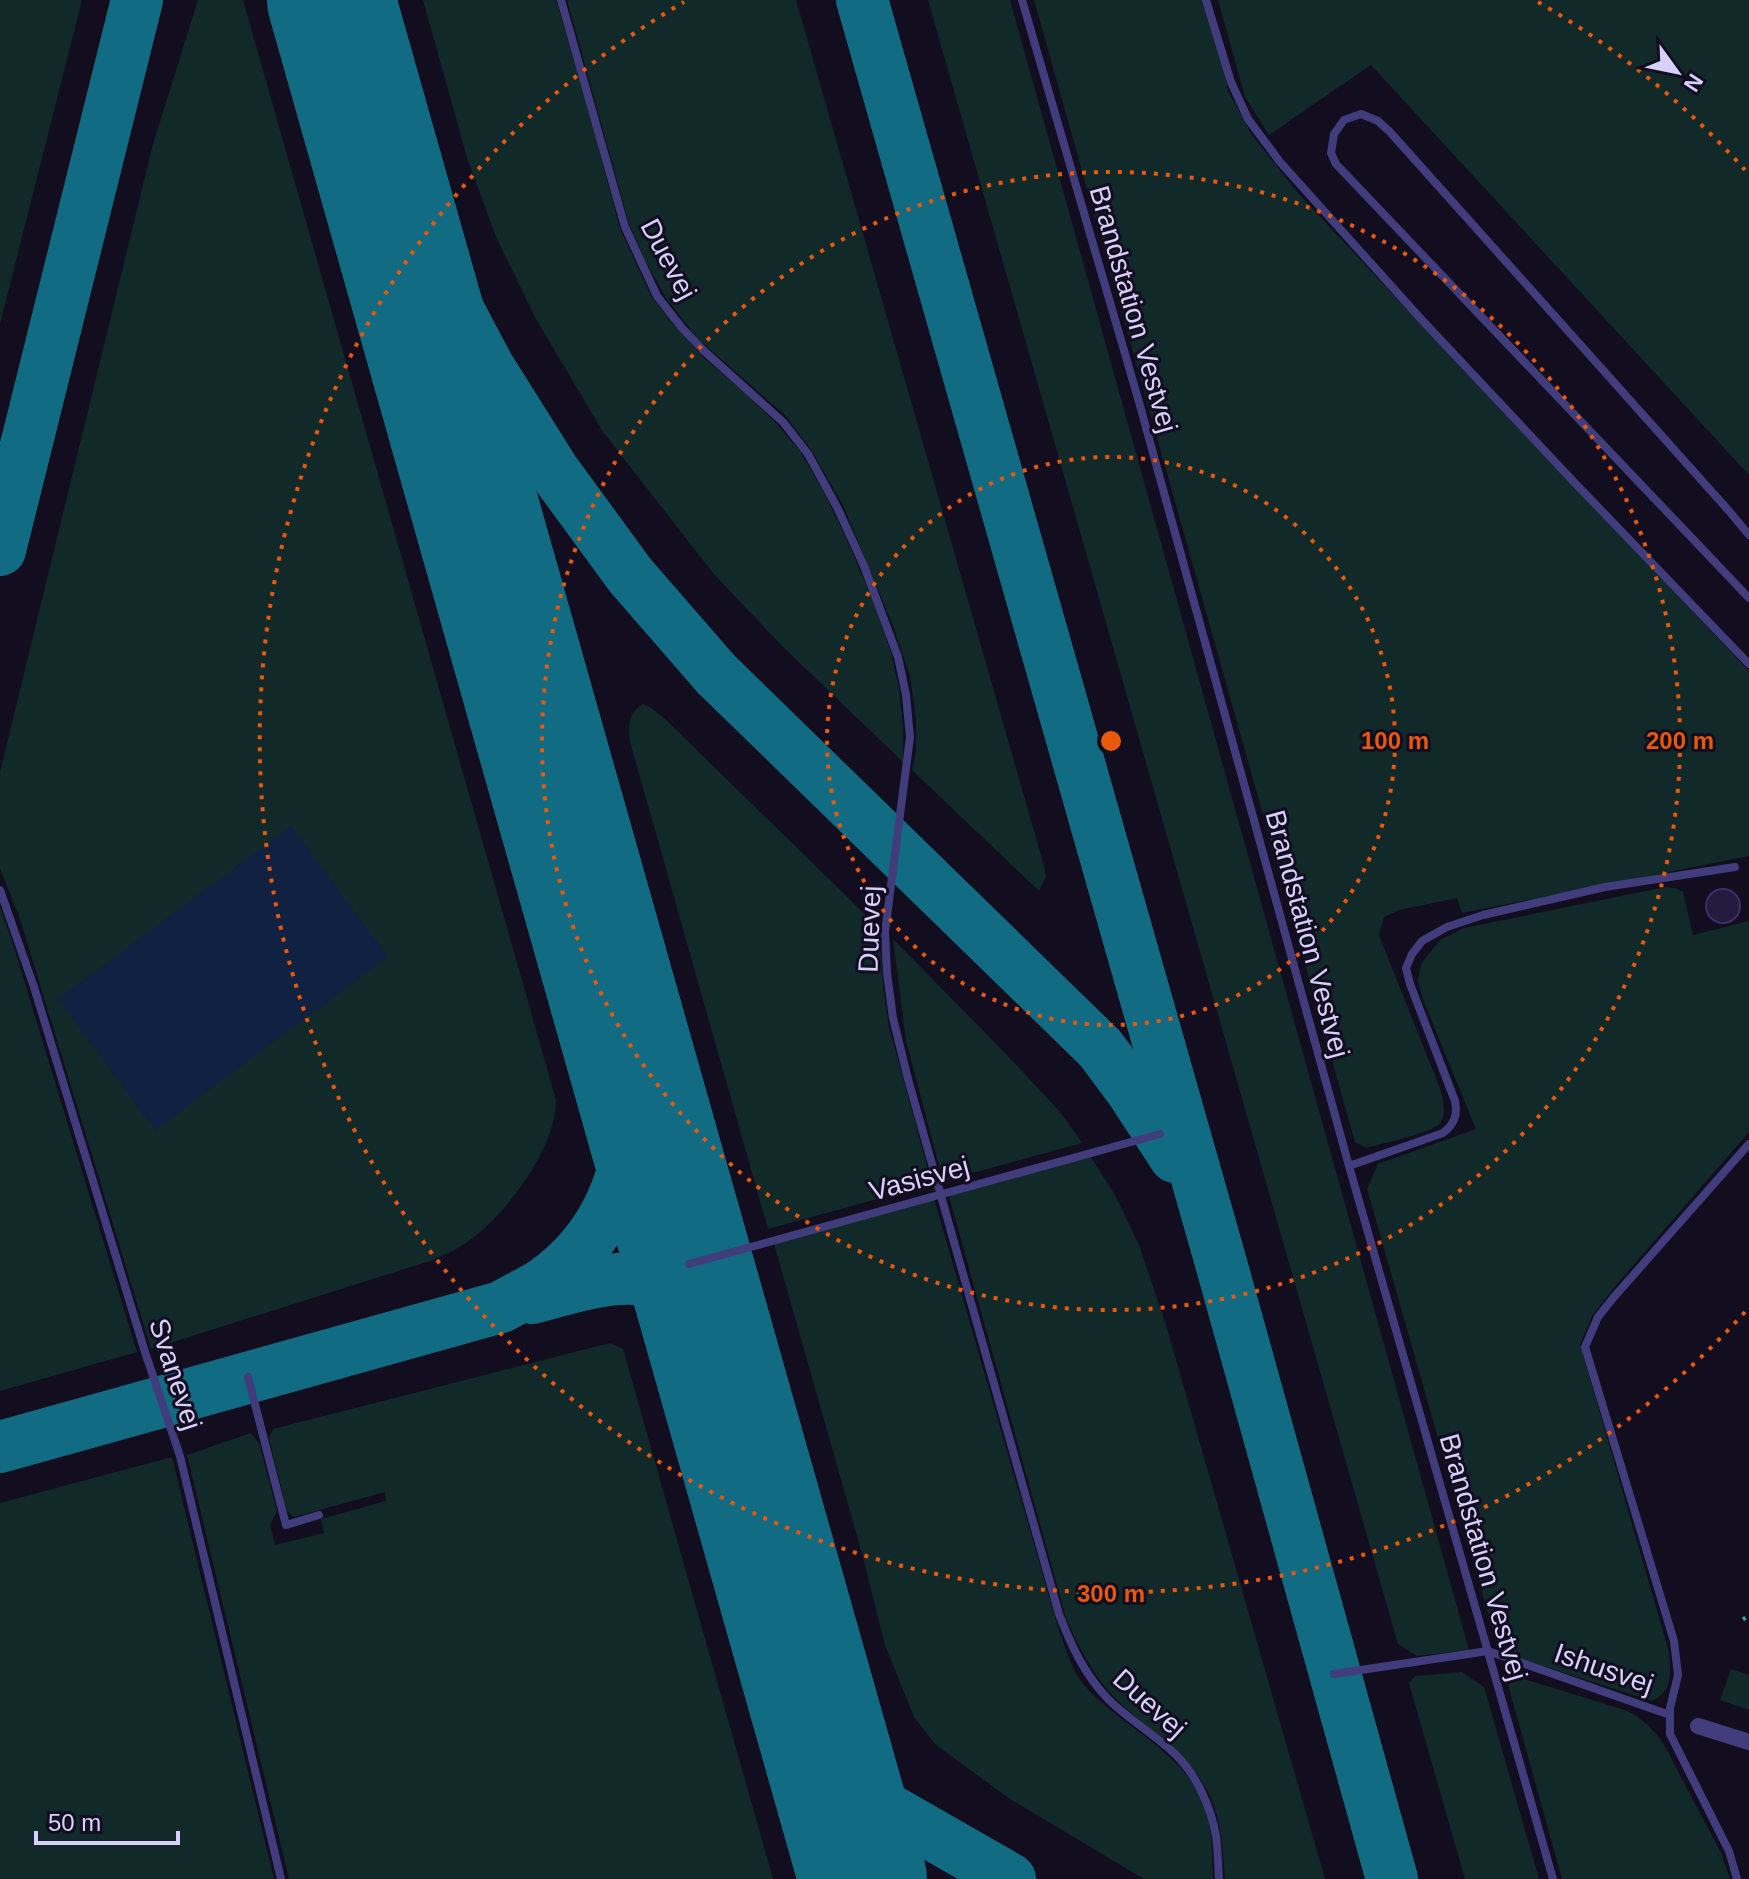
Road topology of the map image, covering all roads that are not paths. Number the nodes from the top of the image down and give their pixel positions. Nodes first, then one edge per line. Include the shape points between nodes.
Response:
1 (561, 0) edge
2 (1022, 0) edge
3 (1206, 0) edge
4 (1749, 535) edge
5 (1749, 598) edge
6 (1749, 664) edge
7 (1735, 867) dead end
8 (0, 890) edge
9 (1160, 1134) dead end
10 (1749, 1144) edge
11 (1349, 1166) junction
12 (941, 1194) junction
13 (689, 1264) dead end
14 (248, 1377) dead end
15 (319, 1515) dead end
16 (1488, 1651) junction
17 (1334, 1674) dead end
18 (1670, 1715) junction
19 (1698, 1726) dead end
20 (1749, 1742) edge
21 (281, 1879) edge
22 (1219, 1879) edge
23 (1553, 1879) edge
24 (1737, 1879) edge

1 - 12 lane, Duevej via 625,227 657,296 703,350 783,422 808,454 864,566 898,657 910,737 885,932 887,973 904,1064
2 - 11 lane, Brandstation Vestvej via 1139,402
3 - 6 lane via 1231,82 1248,119 1280,162 1431,330
4 - 5 lane via 1390,132 1361,114 1344,120 1334,134 1331,153 1336,164
7 - 11 lane via 1605,887 1483,915 1422,941 1406,968 1455,1101 1456,1117 1443,1133
8 - 21 lane, Svanevej via 180,1456
9 - 12 lane, Vasisvej
10 - 18 lane via 1614,1297 1585,1347 1674,1641 1678,1675
11 - 16 lane, Brandstation Vestvej
12 - 13 lane, Vasisvej
12 - 22 lane, Duevej via 1059,1614 1087,1674 1109,1700 1177,1756 1204,1796 1216,1835
14 - 15 lane via 286,1525
16 - 17 lane, Ishusvej
16 - 18 lane, Ishusvej
16 - 23 lane, Brandstation Vestvej
18 - 24 lane via 1670,1734 1729,1851
19 - 20 street

